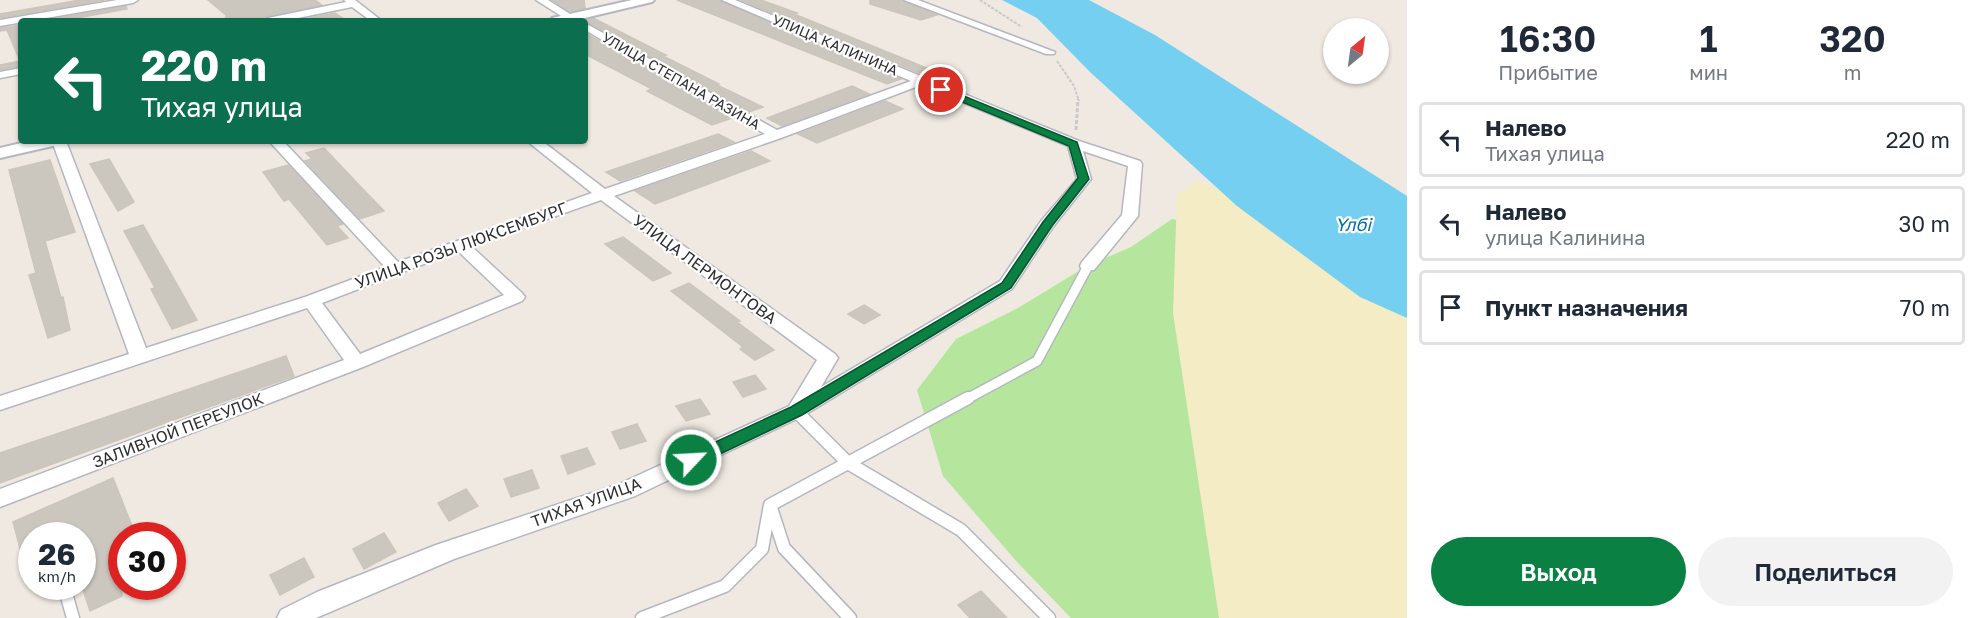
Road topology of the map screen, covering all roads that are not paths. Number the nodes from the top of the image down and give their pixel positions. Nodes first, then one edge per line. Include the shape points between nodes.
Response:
1 (133, 0) edge
2 (541, 0) edge
3 (648, 0) edge
4 (727, 0) edge
5 (909, 0) edge
6 (351, 2) edge
7 (29, 18) edge
8 (281, 18) edge
9 (373, 18) edge
10 (572, 18) edge
11 (578, 18) edge
12 (18, 20) edge
13 (0, 23) edge
14 (588, 28) edge
15 (1050, 52) dead end
16 (18, 72) edge
17 (0, 75) edge
18 (921, 81) junction
19 (776, 135) junction
20 (38, 144) edge
21 (60, 144) edge
22 (279, 144) edge
23 (538, 144) edge
24 (1074, 144) junction
25 (0, 153) edge
26 (602, 194) junction
27 (460, 244) junction
28 (1088, 266) joint
29 (396, 269) junction
30 (311, 301) junction
31 (140, 358) junction
32 (356, 363) junction
33 (0, 403) edge
34 (796, 411) junction
35 (848, 463) junction
36 (0, 498) edge
37 (770, 505) junction
38 (68, 600) edge
39 (73, 618) edge
40 (290, 618) edge
41 (642, 618) edge
42 (850, 618) edge
43 (1049, 618) edge

1 - 7 street
2 - 10 street
3 - 11 street
4 - 18 street, УЛИЦА КАЛИНИНА
5 - 15 street
6 - 8 street
6 - 9 street
12 - 13 street
14 - 19 street, УЛИЦА СТЕПАНА РАЗИНА
16 - 17 street
18 - 19 street, УЛИЦА РОЗЫ ЛЮКСЕМБУРГ
18 - 24 street, УЛИЦА КАЛИНИНА
19 - 26 street, УЛИЦА РОЗЫ ЛЮКСЕМБУРГ
20 - 25 street
21 - 31 street
22 - 29 street
23 - 26 street, УЛИЦА ЛЕРМОНТОВА
24 - 28 street, УЛИЦА КАЛИНИНА via 1135,164 1130,216
24 - 34 street, ТИХАЯ УЛИЦА via 1084,179 1047,224 1006,285
26 - 27 street, УЛИЦА РОЗЫ ЛЮКСЕМБУРГ
26 - 34 street, УЛИЦА ЛЕРМОНТОВА via 828,358
27 - 29 street, УЛИЦА РОЗЫ ЛЮКСЕМБУРГ
27 - 32 street, ЗАЛИВНОЙ ПЕРЕУЛОК via 516,297
28 - 35 lane via 1037,361
29 - 30 street, УЛИЦА РОЗЫ ЛЮКСЕМБУРГ
30 - 31 street, УЛИЦА РОЗЫ ЛЮКСЕМБУРГ
30 - 32 street
31 - 33 street, УЛИЦА РОЗЫ ЛЮКСЕМБУРГ
32 - 36 street, ЗАЛИВНОЙ ПЕРЕУЛОК
34 - 35 lane
34 - 40 street, ТИХАЯ УЛИЦА via 627,490 445,552
35 - 37 lane
35 - 43 lane via 961,530
37 - 41 lane via 762,549 725,586
37 - 42 lane via 784,548
38 - 39 lane

